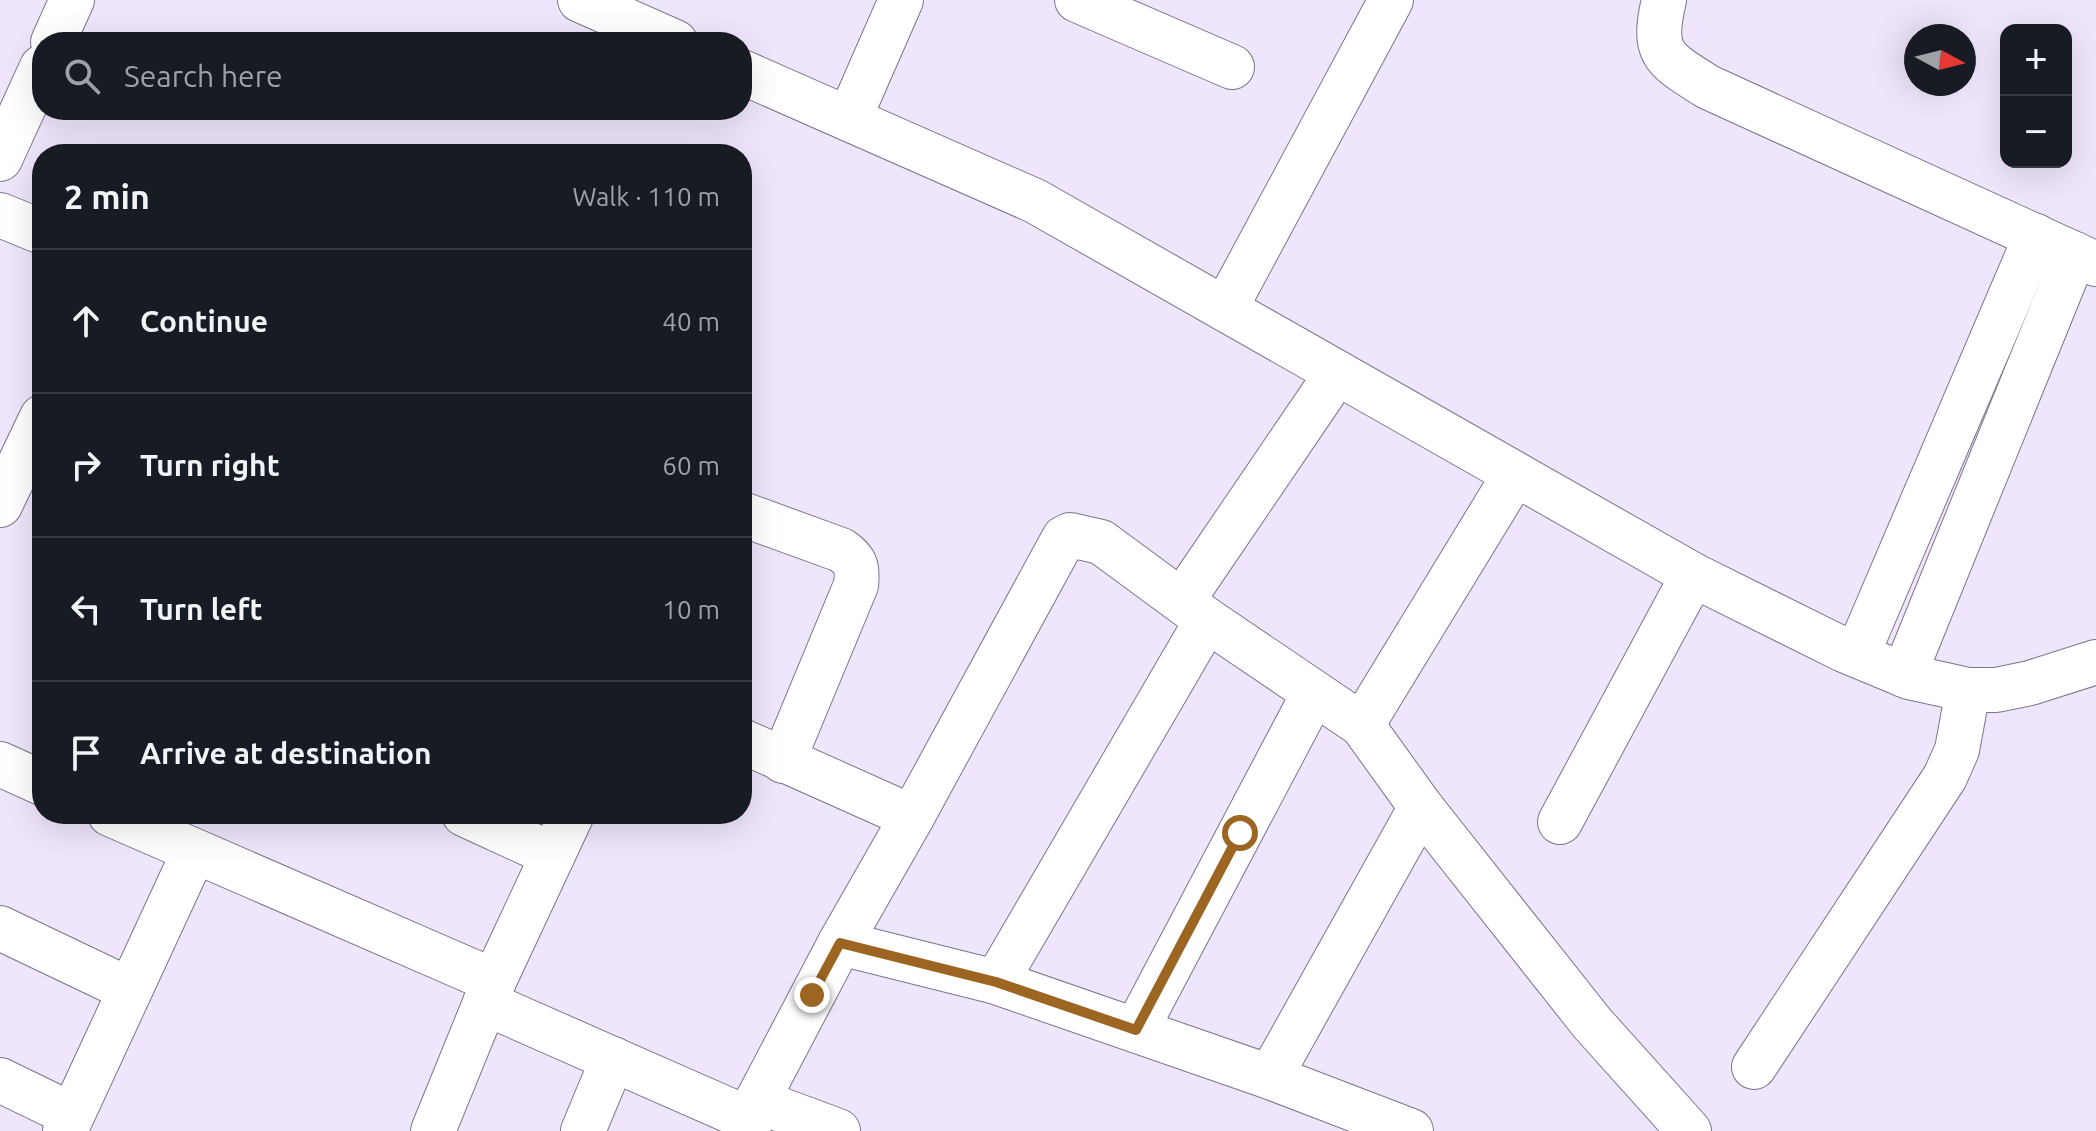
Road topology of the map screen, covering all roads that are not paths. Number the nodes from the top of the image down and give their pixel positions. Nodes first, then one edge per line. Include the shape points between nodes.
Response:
1 (72, 0) edge
2 (580, 0) edge
3 (901, 0) edge
4 (1077, 0) edge
5 (1391, 0) edge
6 (1664, 0) edge
7 (58, 32) edge
8 (652, 32) edge
9 (1232, 67) dead end
10 (752, 76) edge
11 (32, 89) edge
12 (849, 119) junction
13 (0, 159) edge
14 (0, 215) edge
15 (32, 228) edge
16 (2036, 236) junction
17 (2086, 259) edge
18 (1225, 309) junction
19 (1337, 373) junction
20 (32, 438) edge
21 (1515, 474) junction
22 (0, 505) edge
23 (752, 518) edge
24 (1693, 575) junction
25 (1194, 610) junction
26 (1857, 655) junction
27 (2096, 662) edge
28 (1904, 675) junction
29 (1968, 690) junction
30 (1314, 693) junction
31 (1362, 725) junction
32 (752, 746) edge
33 (783, 761) junction
34 (1421, 807) junction
35 (912, 817) junction
36 (1560, 822) dead end
37 (142, 824) edge
38 (486, 824) edge
39 (567, 824) edge
40 (173, 834) edge
41 (553, 855) junction
42 (0, 928) edge
43 (840, 943) junction
44 (996, 982) junction
45 (130, 990) junction
46 (490, 992) junction
47 (1136, 1030) junction
48 (613, 1059) junction
49 (1754, 1067) dead end
50 (1270, 1077) junction
51 (0, 1080) edge
52 (752, 1117) edge
53 (69, 1123) edge
54 (1387, 1127) edge
55 (433, 1131) edge
56 (583, 1131) edge
57 (838, 1131) edge
58 (1689, 1131) edge

1 - 7 street
2 - 8 street
3 - 12 street
4 - 9 street
5 - 18 street
6 - 16 street via 1659,47 1673,65 1708,87
10 - 12 street
11 - 13 street
12 - 18 street via 1035,201
14 - 15 street
16 - 17 street
16 - 26 street
17 - 28 street
18 - 19 street
19 - 21 street
19 - 25 street
20 - 22 street
21 - 24 street
21 - 31 street
23 - 33 street via 841,550 851,556 857,570 856,585
24 - 26 street
24 - 36 street
25 - 30 street
25 - 35 street via 1101,542 1081,535 1064,538
25 - 44 street
26 - 28 street
27 - 29 street via 2030,683
28 - 29 street
29 - 49 street via 1957,750 1945,777
30 - 31 street
30 - 47 street
31 - 34 street
32 - 33 street
33 - 35 street
34 - 50 street
34 - 58 street via 1592,1023
35 - 43 street
37 - 40 street
38 - 41 street
39 - 41 street
40 - 45 street
40 - 46 street
41 - 46 street
42 - 45 street
43 - 44 street
43 - 52 street
44 - 47 street
45 - 53 street
46 - 48 street
46 - 55 street
47 - 50 street
48 - 52 street
48 - 56 street
50 - 54 street
51 - 53 street
52 - 57 street

